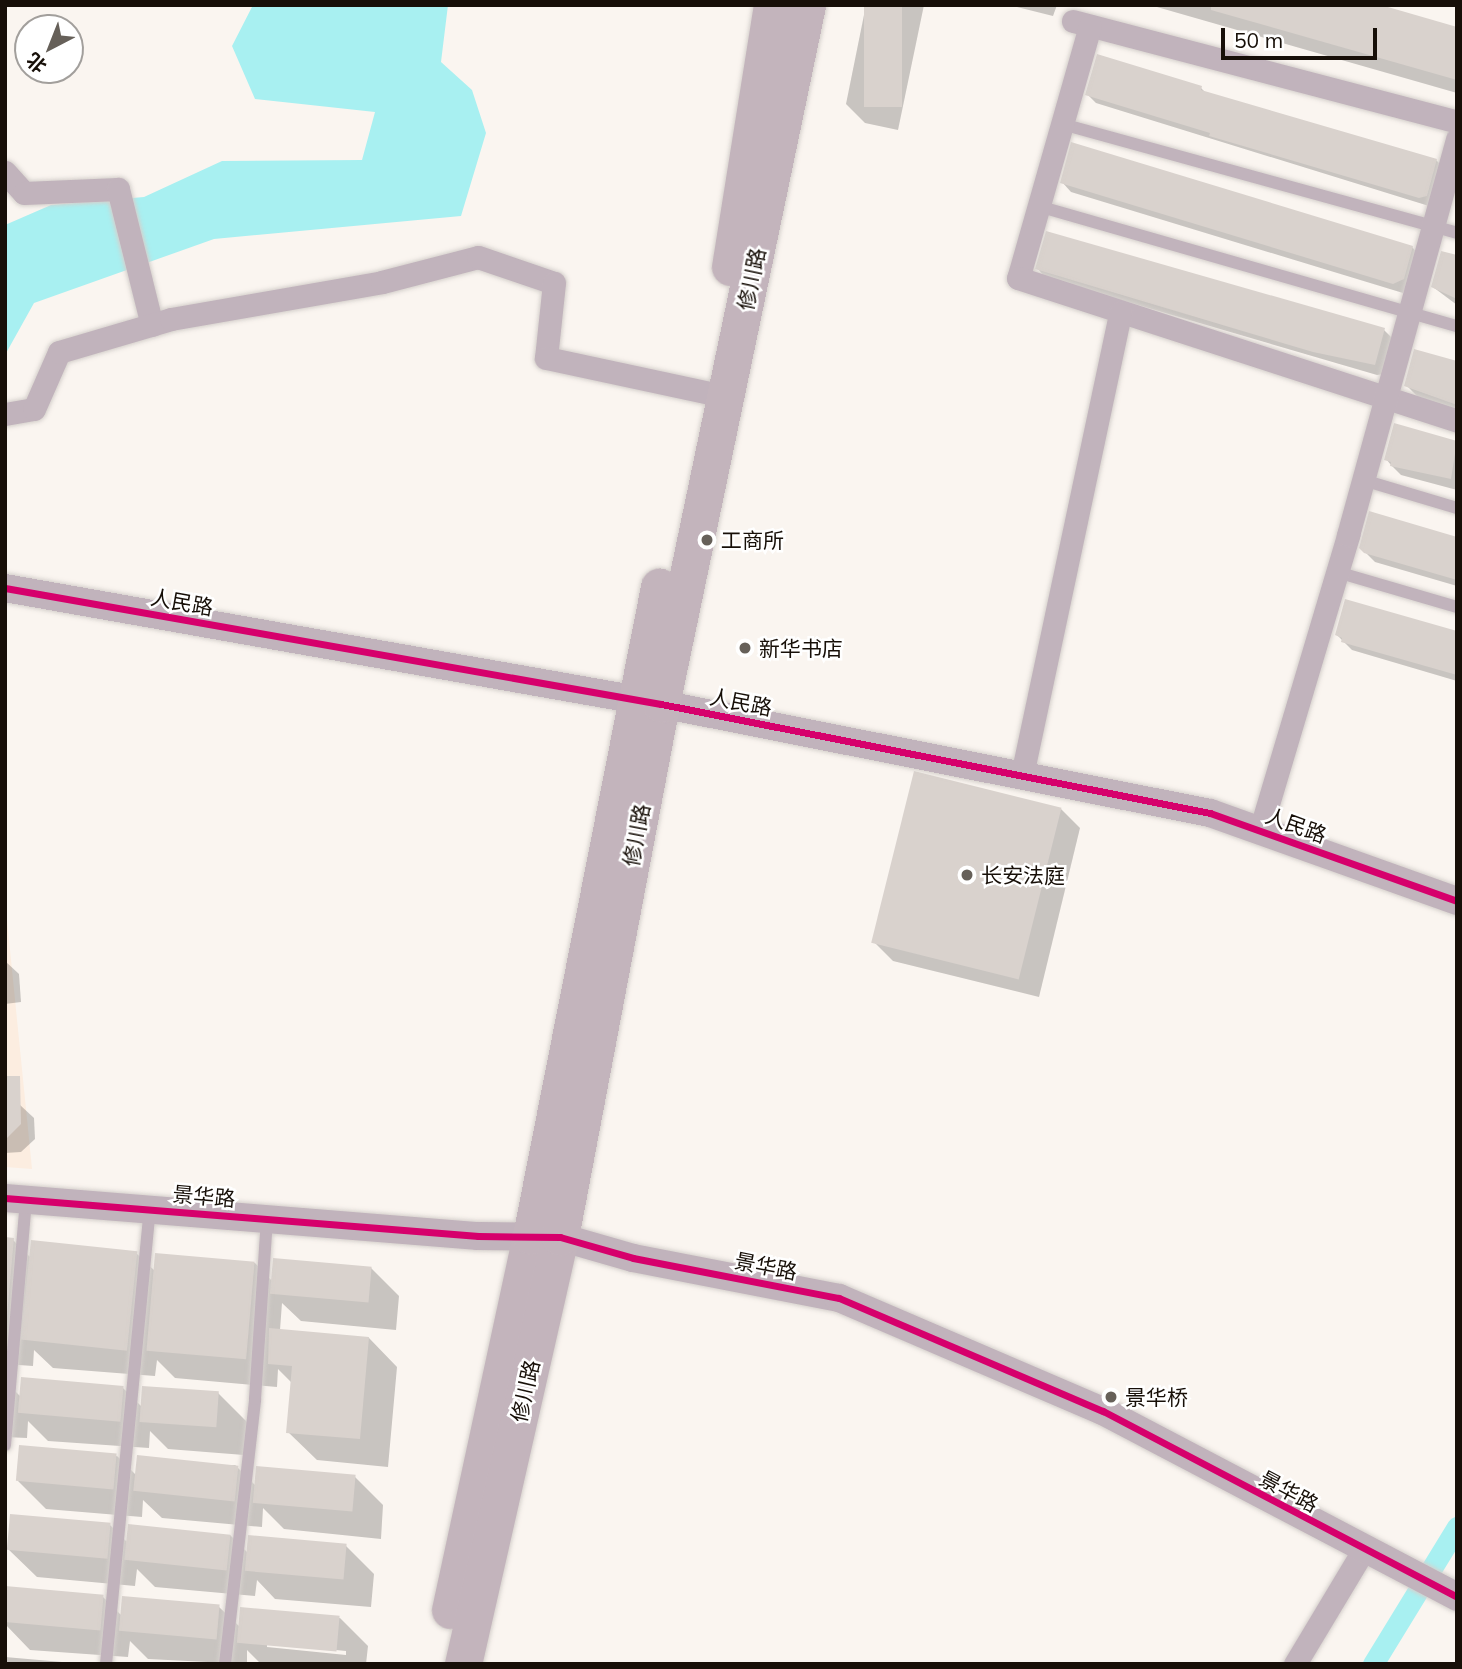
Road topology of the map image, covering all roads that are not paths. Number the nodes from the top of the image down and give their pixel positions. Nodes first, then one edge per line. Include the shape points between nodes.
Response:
1 (772, 5) edge
2 (807, 5) edge
3 (1457, 122) edge
4 (1062, 124) junction
5 (1457, 139) edge
6 (5, 172) edge
7 (1038, 206) junction
8 (1433, 226) junction
9 (1457, 233) edge
10 (1120, 312) junction
11 (1409, 313) junction
12 (152, 325) junction
13 (1457, 326) edge
14 (713, 394) junction
15 (1386, 398) junction
16 (5, 414) edge
17 (1457, 421) edge
18 (1363, 480) junction
19 (1457, 508) edge
20 (1337, 572) junction
21 (5, 588) edge
22 (1457, 607) edge
23 (648, 702) junction
24 (1022, 775) junction
25 (1260, 831) junction
26 (1457, 901) edge
27 (15, 1198) edge
28 (150, 1209) junction
29 (267, 1219) junction
30 (545, 1237) junction
31 (5, 1445) edge
32 (1364, 1551) junction
33 (1451, 1594) edge
34 (106, 1664) edge
35 (225, 1664) edge
36 (438, 1664) edge
37 (463, 1664) edge
38 (1295, 1664) edge

1 - 14 main road, 修川路
2 - 14 main road, 修川路
3 - 4 street via 1082,23
4 - 7 street
4 - 8 lane
5 - 8 street
6 - 12 street via 24,193 118,189
7 - 10 street via 1018,278
7 - 11 lane
8 - 9 lane
8 - 11 street
10 - 15 street
10 - 24 street
11 - 13 lane
11 - 15 street
12 - 14 street via 382,282 478,257 554,283 546,358
12 - 16 street via 59,352 34,409
14 - 23 main road, 修川路
15 - 17 street
15 - 18 street
18 - 19 lane
18 - 20 street
20 - 22 lane
20 - 25 street
21 - 23 street, 人民路
23 - 24 street, 人民路
23 - 30 main road, 修川路
24 - 25 street, 人民路 via 1210,813
25 - 26 street, 人民路
27 - 28 street, 景华路
27 - 31 lane
28 - 29 street, 景华路
28 - 34 lane
29 - 30 street, 景华路
29 - 35 lane via 255,1399
30 - 32 street, 景华路 via 839,1298 1103,1411
30 - 36 main road, 修川路
30 - 37 main road, 修川路
32 - 33 street, 景华路
32 - 38 street

